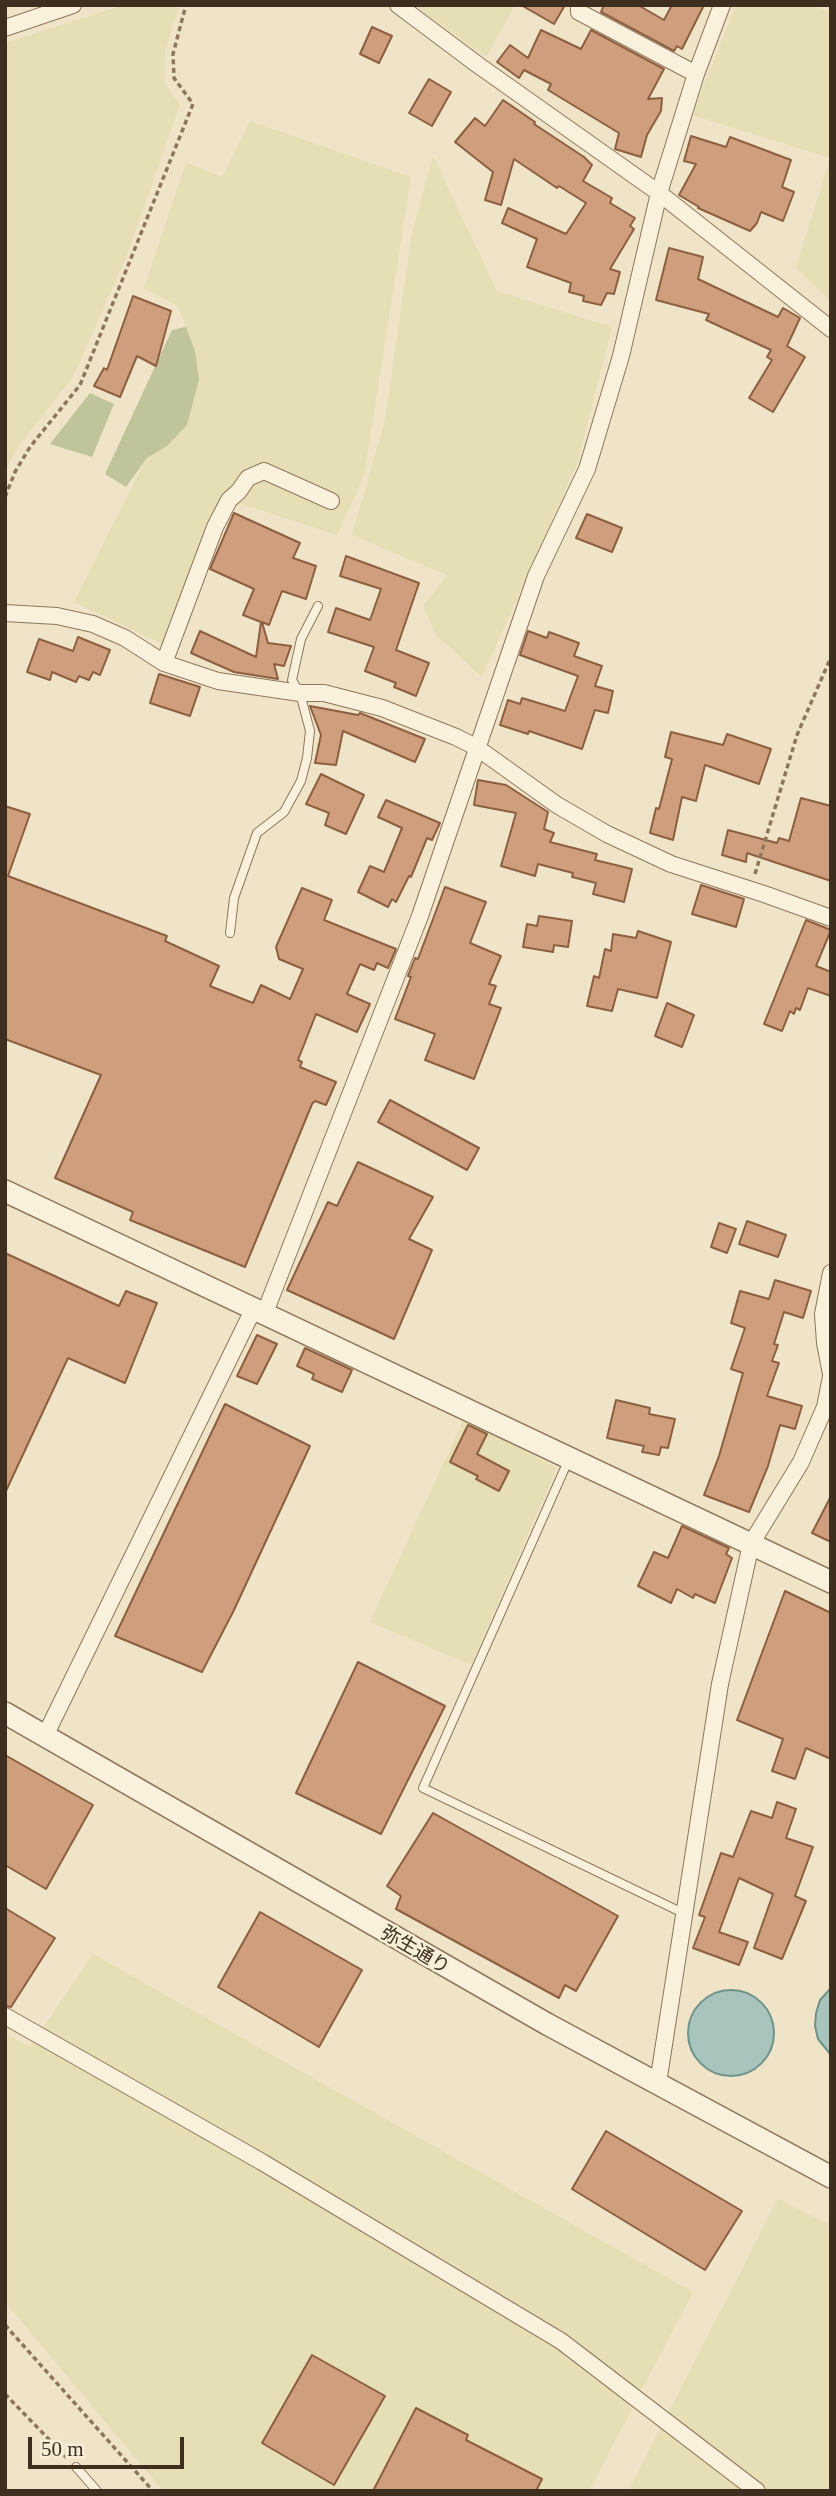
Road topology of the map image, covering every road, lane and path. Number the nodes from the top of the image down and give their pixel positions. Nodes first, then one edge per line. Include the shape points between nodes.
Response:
1 (73, 5) edge
2 (186, 5) edge
3 (398, 5) edge
4 (579, 5) edge
5 (722, 5) edge
6 (5, 28) edge
7 (696, 74) junction
8 (659, 193) junction
9 (831, 329) edge
10 (5, 497) edge
11 (331, 501) dead end
12 (318, 606) dead end
13 (5, 613) edge
14 (831, 657) edge
15 (164, 663) junction
16 (300, 693) junction
17 (476, 747) junction
18 (750, 889) junction
19 (831, 918) edge
20 (230, 933) dead end
21 (5, 1191) edge
22 (831, 1273) edge
23 (258, 1312) junction
24 (831, 1375) edge
25 (569, 1458) junction
26 (751, 1544) junction
27 (831, 1582) edge
28 (5, 1713) edge
29 (45, 1736) junction
30 (683, 1913) junction
31 (5, 2016) edge
32 (658, 2083) junction
33 (831, 2177) edge
34 (5, 2325) edge
35 (5, 2394) edge
36 (76, 2467) joint
37 (97, 2491) edge
38 (153, 2491) edge
39 (757, 2491) edge

1 - 6 street
2 - 10 path via 173,54 174,78 193,104 80,385 30,447
3 - 8 street
4 - 7 street via 579,12
5 - 7 street
7 - 8 street
8 - 9 street
8 - 17 street via 621,356 587,469 536,576
11 - 15 street via 264,471 248,478 215,527
12 - 16 lane via 301,639 294,670 292,680
13 - 15 street via 93,624
14 - 18 path via 797,735
15 - 16 street via 218,681
16 - 17 street via 324,693 382,708
16 - 20 lane via 310,731 301,781 284,812 257,833 234,898
17 - 18 street via 557,805 607,834 671,864
17 - 23 street via 420,916
18 - 19 street
21 - 23 street
22 - 24 street via 823,1314
23 - 25 street
23 - 29 street
24 - 26 street via 825,1407 801,1462
25 - 26 street
25 - 30 lane via 423,1788
26 - 27 street
26 - 30 street via 720,1684
28 - 29 street, 弥生通り
29 - 32 street, 弥生通り
30 - 32 street
31 - 39 street via 262,2162 561,2341
32 - 33 street, 弥生通り
34 - 38 path
35 - 36 path
36 - 37 lane

